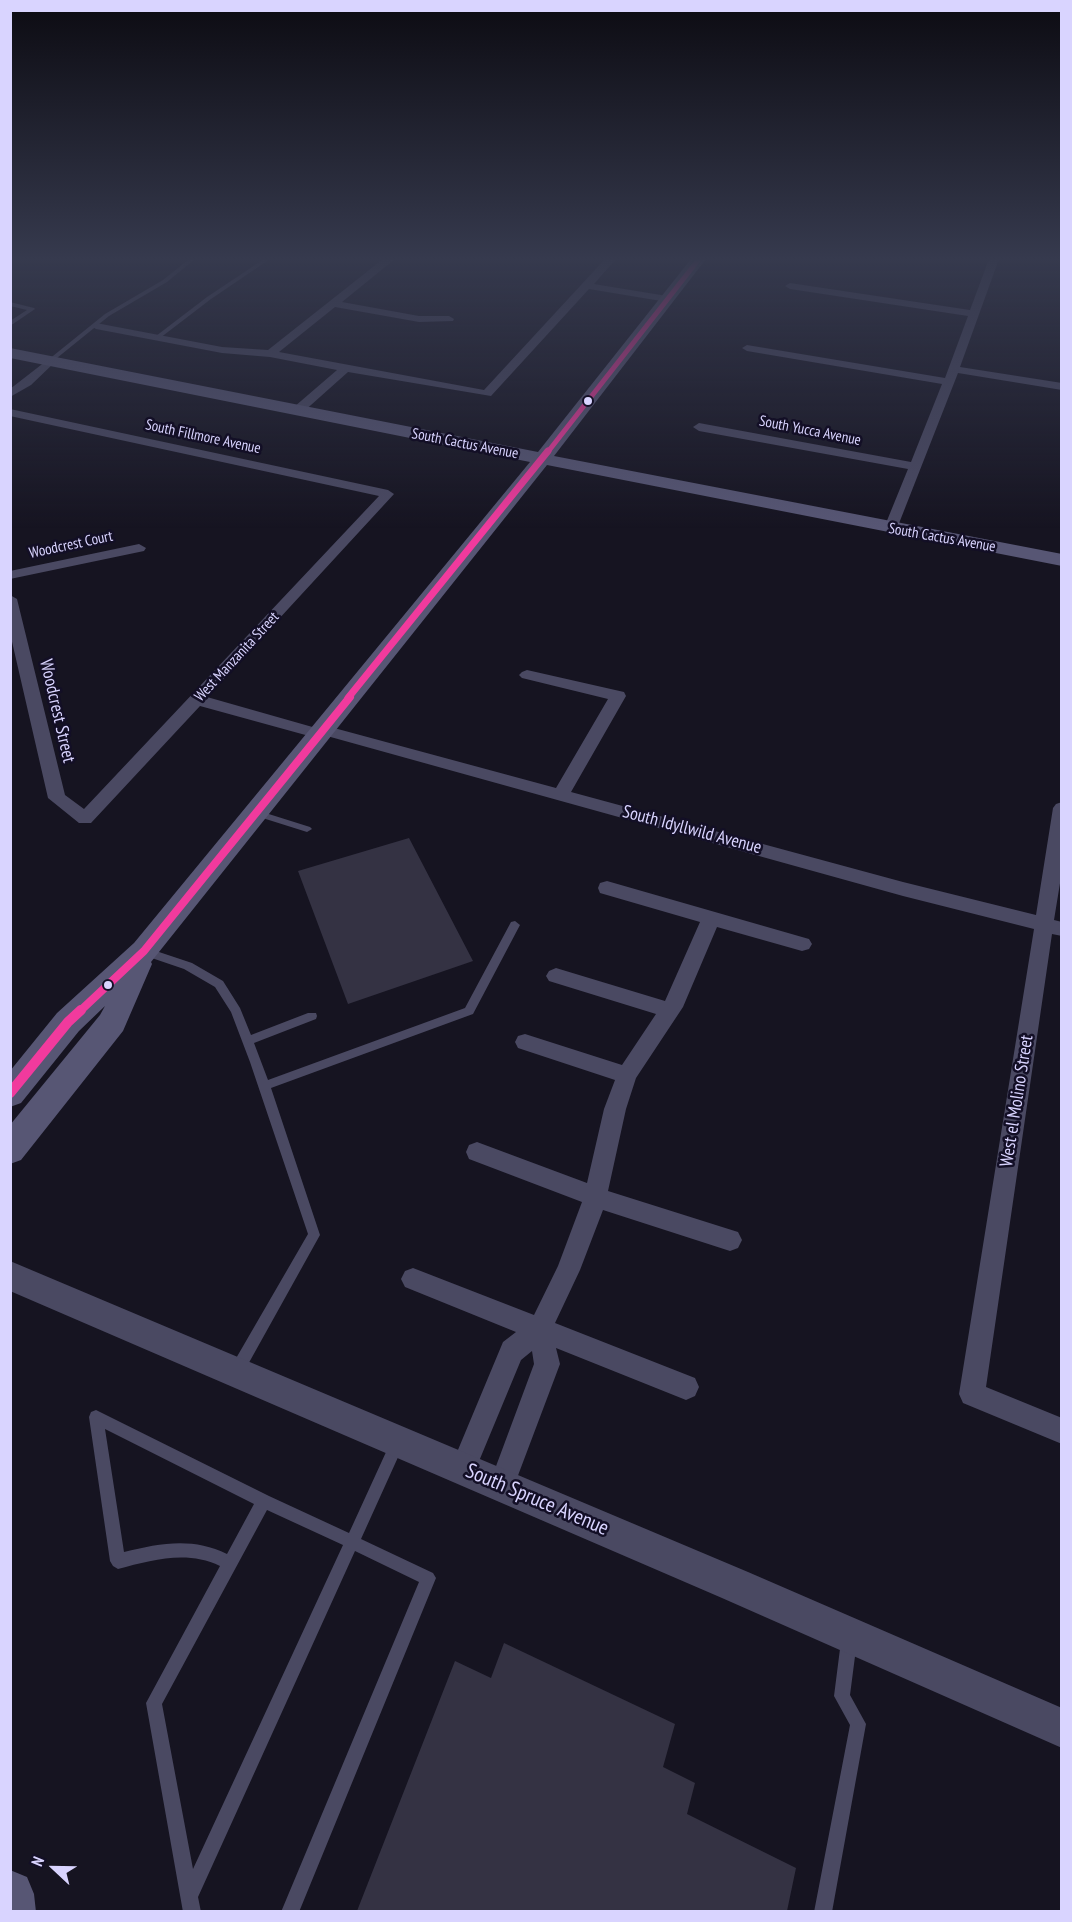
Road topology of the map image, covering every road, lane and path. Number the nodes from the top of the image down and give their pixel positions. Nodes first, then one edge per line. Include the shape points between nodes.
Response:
1 (66, 349) edge
2 (216, 349) edge
3 (277, 349) edge
4 (529, 349) edge
5 (628, 349) edge
6 (751, 349) edge
7 (961, 349) edge
8 (10, 354) edge
9 (270, 354) junction
10 (50, 361) junction
11 (346, 368) junction
12 (954, 369) junction
13 (949, 382) junction
14 (1062, 387) edge
15 (10, 394) edge
16 (298, 410) junction
17 (10, 412) edge
18 (699, 427) dead end
19 (542, 459) junction
20 (915, 467) junction
21 (388, 494) joint
22 (891, 528) junction
23 (139, 548) dead end
24 (1062, 560) edge
25 (10, 575) edge
26 (10, 599) edge
27 (527, 675) dead end
28 (198, 700) junction
29 (321, 732) junction
30 (561, 795) junction
31 (1062, 808) edge
32 (256, 813) junction
33 (85, 819) joint
34 (307, 829) dead end
35 (607, 888) dead end
36 (711, 918) junction
37 (515, 925) dead end
38 (1053, 926) edge
39 (802, 945) dead end
40 (144, 951) junction
41 (556, 976) dead end
42 (670, 1010) junction
43 (312, 1016) dead end
44 (248, 1041) junction
45 (525, 1042) dead end
46 (627, 1075) junction
47 (16, 1082) edge
48 (264, 1086) junction
49 (10, 1150) edge
50 (477, 1152) dead end
51 (595, 1197) junction
52 (729, 1240) dead end
53 (10, 1276) edge
54 (413, 1279) dead end
55 (540, 1328) junction
56 (236, 1372) junction
57 (687, 1387) dead end
58 (1062, 1431) edge
59 (398, 1442) junction
60 (464, 1469) junction
61 (502, 1485) junction
62 (264, 1501) junction
63 (352, 1542) junction
64 (230, 1563) junction
65 (850, 1636) junction
66 (1062, 1728) edge
67 (10, 1894) edge
68 (191, 1904) edge
69 (12, 1911) edge
70 (290, 1911) edge
71 (823, 1911) edge

1 - 10 lane
2 - 9 street
3 - 9 street
4 - 11 street via 487,394
5 - 19 main road
6 - 13 street
7 - 12 street
8 - 10 main road, South Cactus Avenue
9 - 11 street
10 - 15 street
10 - 16 main road, South Cactus Avenue
11 - 16 street
12 - 13 street
12 - 14 street
13 - 20 street
16 - 19 main road, South Cactus Avenue
17 - 21 street, South Fillmore Avenue
18 - 20 street, South Yucca Avenue
19 - 22 main road, South Cactus Avenue
19 - 29 main road
20 - 22 street
21 - 28 street, West Manzanita Street
22 - 24 main road, South Cactus Avenue
23 - 25 street, Woodcrest Court
26 - 33 street, Woodcrest Street via 57,798
27 - 30 street via 618,696
28 - 29 street, South Idyllwild Avenue
28 - 33 street, West Manzanita Street
29 - 30 street, South Idyllwild Avenue
29 - 32 main road
30 - 38 street, South Idyllwild Avenue
31 - 38 street, West el Molino Street
32 - 34 lane
32 - 40 main road
35 - 36 street
36 - 39 street
36 - 42 street
37 - 48 lane via 469,1011
38 - 58 street, West el Molino Street via 972,1394
40 - 44 lane via 188,966 219,984
40 - 47 main road via 68,1022
40 - 49 main road via 112,1022
41 - 42 street
42 - 46 street
43 - 44 lane
44 - 48 lane
45 - 46 street
46 - 51 street
48 - 56 lane via 314,1235
50 - 51 street
51 - 52 street
51 - 55 street via 568,1270
53 - 56 street, South Spruce Avenue
54 - 55 street
55 - 57 street
55 - 60 street via 512,1351
55 - 61 street via 547,1364
56 - 59 street, South Spruce Avenue
59 - 60 street, South Spruce Avenue
59 - 63 lane
60 - 61 street, South Spruce Avenue
61 - 65 street, South Spruce Avenue
62 - 63 lane
62 - 64 lane
62 - 64 lane via 96,1417 118,1562 188,1548 217,1555
63 - 68 lane
63 - 70 lane via 428,1578
64 - 68 lane via 154,1704
65 - 66 street, South Spruce Avenue
65 - 71 lane via 842,1696 858,1724
67 - 69 main road

